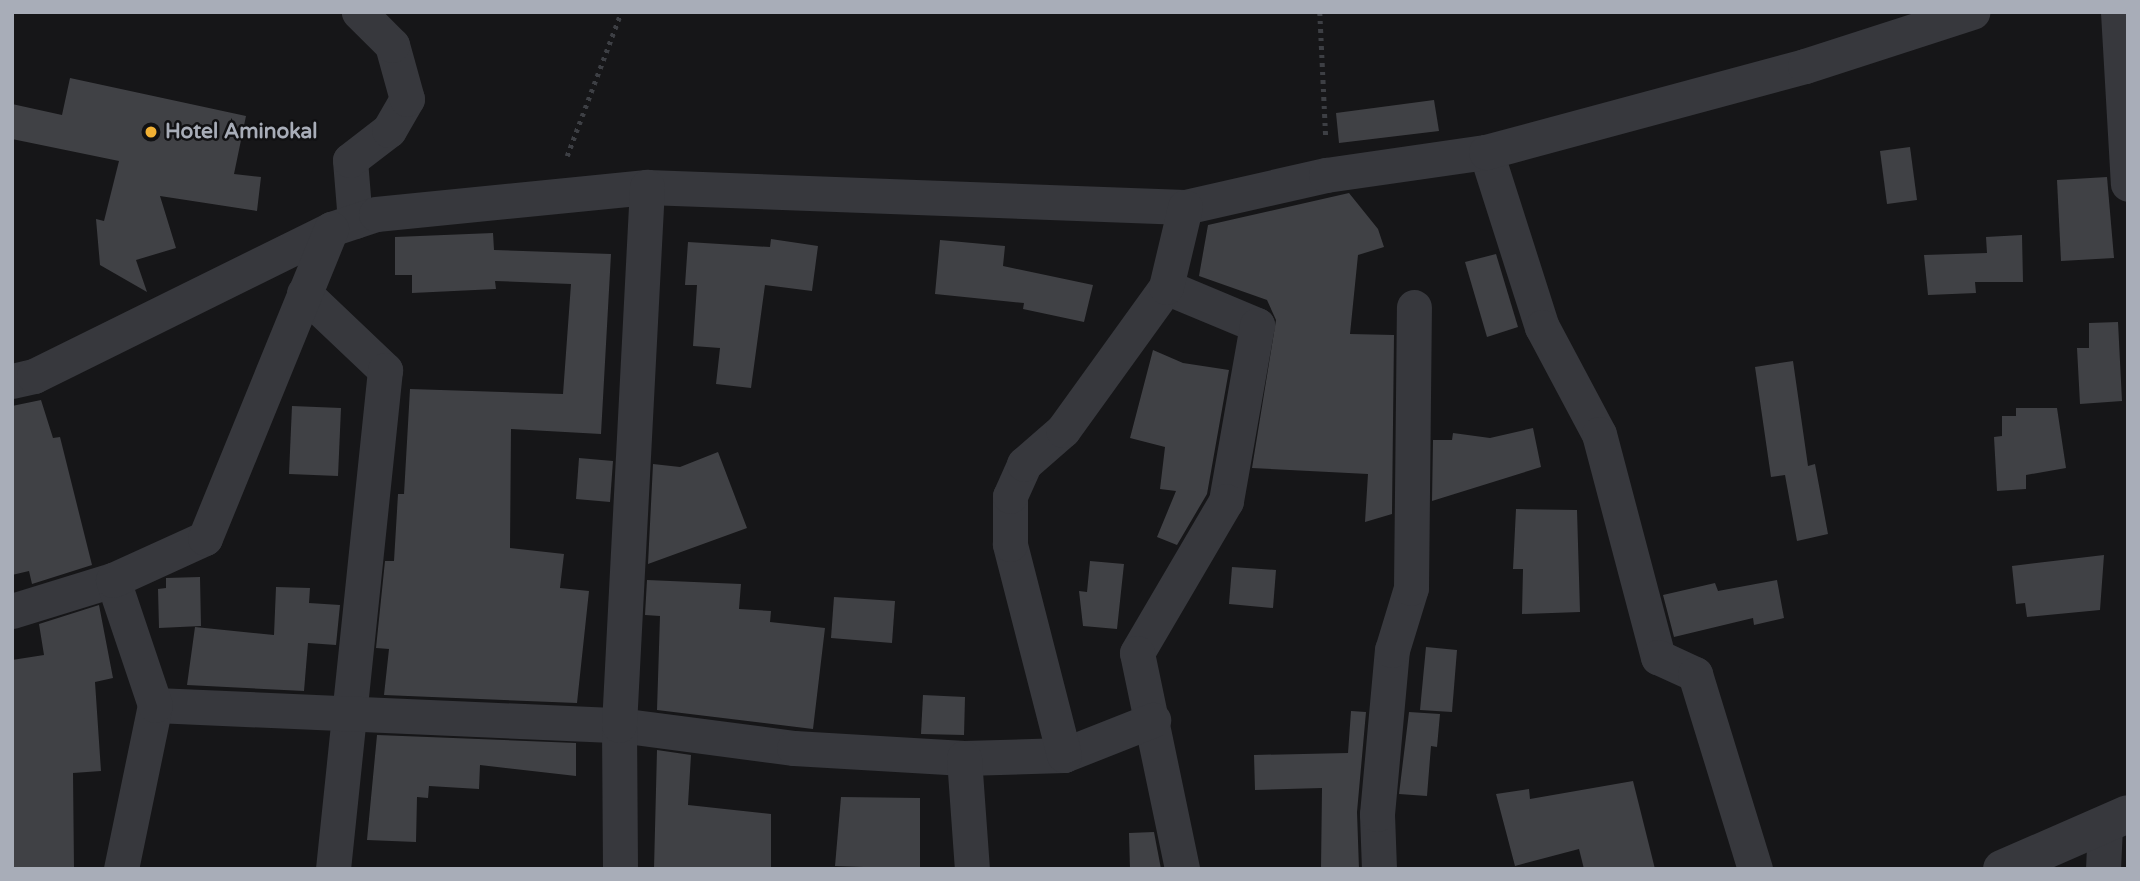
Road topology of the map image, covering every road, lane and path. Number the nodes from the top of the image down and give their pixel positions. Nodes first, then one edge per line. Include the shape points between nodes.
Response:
1 (359, 12) edge
2 (621, 12) edge
3 (1320, 12) edge
4 (1972, 12) edge
5 (2118, 12) edge
6 (1486, 152) junction
7 (1326, 174) junction
8 (2128, 184) edge
9 (647, 187) junction
10 (552, 197) junction
11 (1185, 207) junction
12 (343, 225) junction
13 (1166, 287) junction
14 (304, 293) junction
15 (1414, 307) dead end
16 (12, 381) edge
17 (113, 580) junction
18 (12, 611) edge
19 (155, 705) junction
20 (348, 716) junction
21 (1153, 720) junction
22 (619, 726) junction
23 (1064, 755) junction
24 (964, 758) junction
25 (2116, 820) edge
26 (121, 869) edge
27 (333, 869) edge
28 (620, 869) edge
29 (972, 869) edge
30 (1182, 869) edge
31 (1379, 869) edge
32 (1755, 869) edge
33 (2002, 869) edge
34 (2103, 869) edge

1 - 12 street via 392,45 407,99 389,130 350,160
2 - 10 path
3 - 7 path
4 - 6 street via 1805,66
5 - 8 street
6 - 7 street
6 - 32 street via 1542,327 1599,434 1658,657 1695,674
7 - 11 street
9 - 10 street
9 - 11 street
9 - 22 street
10 - 12 street via 376,214
11 - 13 street
12 - 14 street
12 - 16 street via 34,376
13 - 21 street via 1256,325 1226,501 1137,653
13 - 23 street via 1063,430 1024,464 1010,496 1010,544
14 - 17 street via 205,538
14 - 20 street via 385,370
15 - 31 street via 1411,589 1392,650 1377,814
17 - 18 street
17 - 19 street
19 - 20 street
19 - 26 street
20 - 22 street
20 - 27 street
21 - 23 street
21 - 30 street
22 - 24 street via 794,748
22 - 28 street
23 - 24 street
24 - 29 street
25 - 33 street
25 - 34 street

